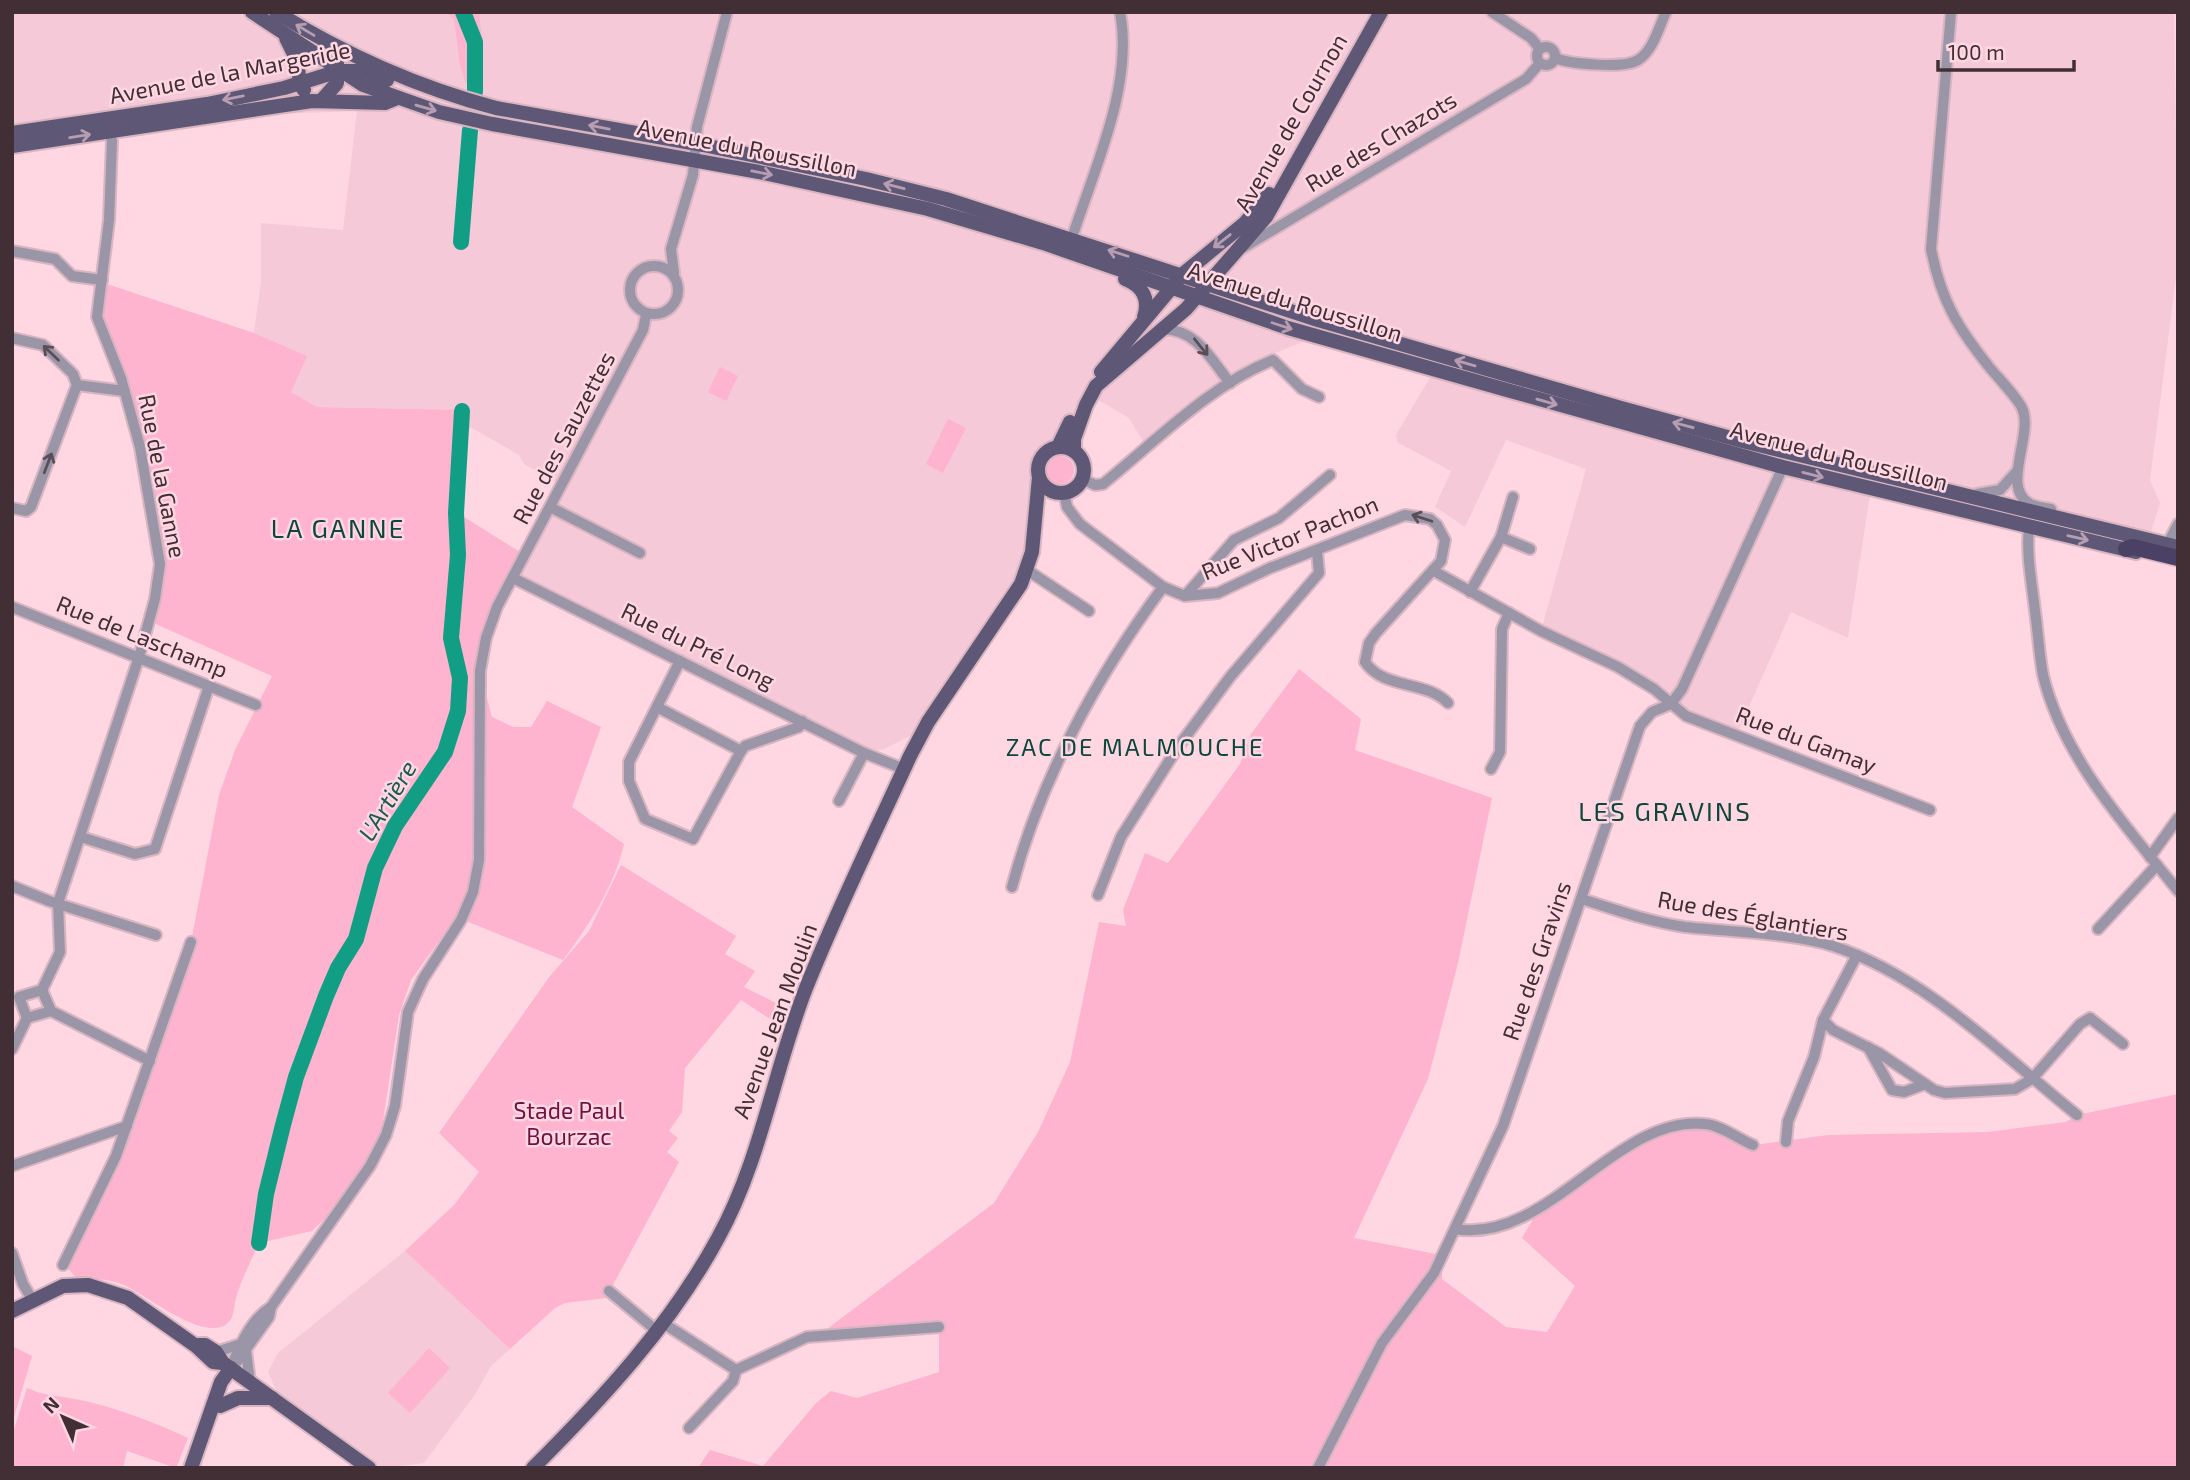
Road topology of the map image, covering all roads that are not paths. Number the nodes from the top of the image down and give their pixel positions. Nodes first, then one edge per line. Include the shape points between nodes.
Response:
1 (252, 12) edge
2 (276, 12) edge
3 (727, 12) edge
4 (1120, 12) edge
5 (1369, 12) edge
6 (1381, 12) edge
7 (1492, 12) edge
8 (1666, 12) edge
9 (1951, 12) edge
10 (283, 34) junction
11 (334, 48) junction
12 (1540, 49) junction
13 (1555, 58) junction
14 (1540, 63) junction
15 (339, 71) junction
16 (300, 84) junction
17 (452, 96) junction
18 (396, 99) junction
19 (317, 100) junction
20 (109, 131) junction
21 (12, 133) edge
22 (694, 144) junction
23 (12, 146) edge
24 (695, 161) junction
25 (960, 211) junction
26 (1253, 232) junction
27 (1072, 238) junction
28 (671, 249) junction
29 (1239, 250) junction
30 (12, 251) edge
31 (658, 264) junction
32 (674, 273) junction
33 (1183, 274) junction
34 (1123, 275) junction
35 (102, 280) junction
36 (1206, 283) junction
37 (1171, 287) junction
38 (1235, 293) junction
39 (1196, 297) junction
40 (646, 315) junction
41 (1141, 325) junction
42 (1163, 329) junction
43 (12, 338) edge
44 (1230, 383) junction
45 (77, 385) junction
46 (124, 390) junction
47 (1319, 397) dead end
48 (1058, 447) junction
49 (1074, 451) junction
50 (1783, 467) junction
51 (2017, 471) junction
52 (1330, 475) dead end
53 (1039, 477) junction
54 (1082, 479) junction
55 (1060, 492) junction
56 (1959, 494) junction
57 (1513, 497) dead end
58 (12, 508) edge
59 (552, 508) junction
60 (2178, 524) edge
61 (1035, 525) junction
62 (2029, 527) junction
63 (1501, 537) junction
64 (2124, 541) junction
65 (2172, 546) edge
66 (1530, 549) dead end
67 (1317, 551) junction
68 (640, 553) dead end
69 (2178, 558) edge
70 (2178, 564) edge
71 (1027, 570) junction
72 (1434, 571) junction
73 (513, 578) junction
74 (1163, 587) junction
75 (1470, 592) junction
76 (1185, 596) junction
77 (12, 607) edge
78 (1089, 611) dead end
79 (1509, 613) junction
80 (139, 657) junction
81 (680, 661) junction
82 (209, 686) junction
83 (1448, 704) dead end
84 (1671, 704) junction
85 (256, 705) dead end
86 (657, 707) junction
87 (802, 721) junction
88 (741, 751) junction
89 (864, 752) junction
90 (904, 769) junction
91 (1491, 769) dead end
92 (839, 801) dead end
93 (1930, 810) dead end
94 (2178, 818) edge
95 (81, 837) junction
96 (2154, 861) junction
97 (12, 886) edge
98 (1012, 887) dead end
99 (2178, 891) edge
100 (1098, 895) dead end
101 (1583, 899) junction
102 (58, 903) junction
103 (2098, 929) dead end
104 (156, 935) dead end
105 (191, 942) dead end
106 (1857, 955) junction
107 (41, 990) junction
108 (16, 995) edge
109 (51, 1011) junction
110 (27, 1018) junction
111 (1824, 1020) junction
112 (2123, 1044) dead end
113 (1868, 1047) junction
114 (12, 1049) edge
115 (150, 1061) junction
116 (2032, 1079) junction
117 (1926, 1084) junction
118 (2077, 1115) dead end
119 (127, 1126) junction
120 (1786, 1142) dead end
121 (1754, 1145) dead end
122 (12, 1166) edge
123 (1455, 1229) junction
124 (12, 1253) edge
125 (63, 1265) dead end
126 (608, 1292) dead end
127 (33, 1301) junction
128 (14, 1307) edge
129 (660, 1327) junction
130 (939, 1327) dead end
131 (244, 1348) junction
132 (224, 1361) junction
133 (736, 1370) junction
134 (250, 1382) junction
135 (272, 1398) junction
136 (220, 1406) junction
137 (205, 1428) junction
138 (689, 1428) dead end
139 (191, 1468) edge
140 (369, 1468) edge
141 (533, 1468) edge
142 (1318, 1468) edge

1 - 10 main road
11 -> 2 main road
3 - 22 street
4 - 27 street via 1124,56 1119,91
5 - 26 main road, Avenue de Cournon via 1266,199
6 - 26 main road, Avenue de Cournon
7 - 12 street
8 - 13 street via 1649,50 1637,61 1568,63
9 - 51 street via 1931,249 1949,312 2021,407 2025,433
10 - 15 main road
10 - 16 main road via 297,60
11 - 15 main road
11 - 17 main road
12 - 13 street via 1551,48
12 - 14 street
13 - 14 street via 1548,65
14 - 26 street, Rue des Chazots via 1527,79 1280,228
15 - 16 main road, Avenue de la Margeride
15 - 17 main road, Avenue de la Margeride via 365,71 423,94
15 - 18 main road
15 - 19 main road via 337,83
16 - 19 main road
16 -> 21 main road, Avenue de la Margeride
22 -> 17 main road, Avenue du Roussillon
18 - 19 main road, Avenue de la Margeride via 385,103
18 -> 24 main road, Avenue du Roussillon via 492,124
19 - 20 main road, Avenue de la Margeride
23 -> 20 main road, Avenue de la Margeride
20 - 35 street, Rue de la Ganne via 113,141
22 - 24 street
25 -> 22 main road, Avenue du Roussillon via 866,179
24 -> 25 main road, Avenue du Roussillon
24 - 28 street
25 - 27 main road, Avenue du Roussillon via 996,214
25 - 34 main road, Avenue du Roussillon
25 - 34 main road via 988,233
26 - 29 main road, Avenue de Cournon
26 -> 33 main road, Avenue de Cournon
33 -> 27 main road, Avenue du Roussillon
28 - 31 street
28 - 32 street
29 - 36 main road, Avenue de Cournon
29 - 38 main road via 1227,274
30 - 35 street via 55,259 72,276
31 - 32 street
31 - 40 street via 640,269 632,286 632,302
32 - 40 street via 674,302 666,312
33 - 36 main road, Avenue du Roussillon
33 - 37 main road, Avenue de Cournon
34 - 37 main road, Avenue du Roussillon
34 - 41 main road via 1147,299
35 - 46 street, Rue de la Ganne via 97,317
36 - 38 main road, Avenue du Roussillon
36 - 39 main road, Avenue de Cournon
37 - 39 main road, Avenue du Roussillon
37 - 41 main road
56 -> 38 main road, Avenue du Roussillon via 1621,408
39 - 42 main road
39 -> 50 main road, Avenue du Roussillon via 1288,328
40 - 59 street, Rue des Sauzettes via 637,342
41 - 48 main road via 1087,390
42 -> 44 street via 1191,335
42 - 49 main road via 1096,386 1074,439
45 -> 43 street via 73,374 43,345
44 - 47 street via 1273,360 1302,389
44 - 54 street via 1103,484
45 - 46 street
58 -> 45 street via 26,512 31,507
46 - 80 street, Rue de la Ganne via 140,447 160,564
48 - 49 main road
48 - 53 main road via 1042,457
49 - 54 main road via 1083,464
50 -> 62 main road, Avenue du Roussillon
50 - 84 street, Rue des Gravins
51 - 56 street via 2000,489 1988,494
51 - 64 street via 2022,496 2030,504 2084,518
52 - 76 street via 1279,518 1234,540
53 - 55 main road via 1044,485
53 - 61 main road, Avenue Jean Moulin
54 - 55 main road via 1075,488
55 - 61 main road, Avenue Jean Moulin via 1043,506
55 - 74 street, Rue Victor Pachon via 1072,516
56 - 64 main road, Avenue du Roussillon
57 - 63 street
59 - 68 street
59 - 73 street, Rue des Sauzettes
60 - 65 street
61 - 71 main road, Avenue Jean Moulin
62 -> 64 main road, Avenue du Roussillon
62 - 96 street via 2041,661 2052,700 2091,778
63 - 66 street
63 - 75 street
64 - 65 main road, Avenue du Roussillon
64 - 69 highway
64 - 70 main road, Avenue du Roussillon
72 -> 67 street, Rue Victor Pachon via 1444,554 1445,540 1437,525 1415,514
67 - 76 street, Rue Victor Pachon via 1218,593
67 - 100 street via 1319,573 1230,677 1178,747 1121,837
71 - 78 street
71 - 90 main road, Avenue Jean Moulin
72 - 75 street, Rue du Gamay
72 - 83 street via 1369,643 1366,662 1376,675 1438,694
73 - 81 street, Rue du Pré Long
73 - 131 street, Rue des Sauzettes via 486,638 480,671 479,860 473,892 408,1012 395,1106 386,1135 370,1166 263,1312
74 - 76 street, Rue Victor Pachon
74 - 98 street via 1067,745 1032,822
75 - 79 street, Rue du Gamay
77 - 80 street, Rue de Laschamp
79 - 84 street, Rue du Gamay via 1618,667
79 - 91 street via 1502,629 1500,752
80 - 82 street, Rue de Laschamp
80 - 95 street, Rue de la Ganne
81 - 86 street
81 - 87 street, Rue du Pré Long
82 - 85 street, Rue de Laschamp
82 - 95 street via 155,849 135,855
84 - 93 street, Rue du Gamay via 1686,716
84 - 101 street, Rue des Gravins via 1651,712 1640,726
86 - 88 street
86 - 88 street via 629,762 628,773 645,820 693,839
87 - 88 street via 799,727
87 - 89 street, Rue du Pré Long
89 - 90 street, Rue du Pré Long
89 - 92 street
90 - 129 main road, Avenue Jean Moulin via 806,989 732,1210 698,1272
94 - 96 street
95 - 102 street, Rue de la Ganne
96 - 99 street
96 - 103 street
97 - 102 street
101 - 106 street, Rue des Églantiers via 1651,920 1830,945
101 - 123 street, Rue des Gravins via 1503,1126
102 - 104 street
102 - 107 street via 60,951
105 - 115 street
106 - 111 street
106 - 116 street, Rue des Églantiers via 1911,984
107 - 108 street
107 - 109 street
108 - 110 street
109 - 110 street
109 - 115 street
110 - 114 street
111 - 113 street via 1833,1030
111 - 120 street via 1788,1121
112 - 116 street via 2090,1018
113 - 117 street
113 - 117 street via 1892,1090 1904,1092
115 - 119 street
116 - 117 street via 1997,1092 1939,1092
116 - 118 street, Rue des Églantiers
119 - 122 street
119 - 125 street
121 - 123 street via 1707,1124 1666,1128 1629,1146 1555,1199 1516,1219 1472,1232
123 - 142 street, Rue des Gravins via 1434,1273 1382,1343
124 - 127 street
126 - 129 street
127 - 128 main road
127 - 132 main road via 52,1294 99,1290 128,1298 214,1362
129 - 133 street
129 - 141 main road, Avenue Jean Moulin via 599,1401
130 - 133 street via 807,1337
131 - 132 street, Rue des Sauzettes
131 - 132 street
131 - 134 street
132 - 134 main road
132 - 136 main road
132 - 137 main road
133 - 138 street via 733,1381
134 - 135 main road
135 - 136 main road via 238,1398
135 - 140 main road
136 - 137 main road
137 - 139 main road

